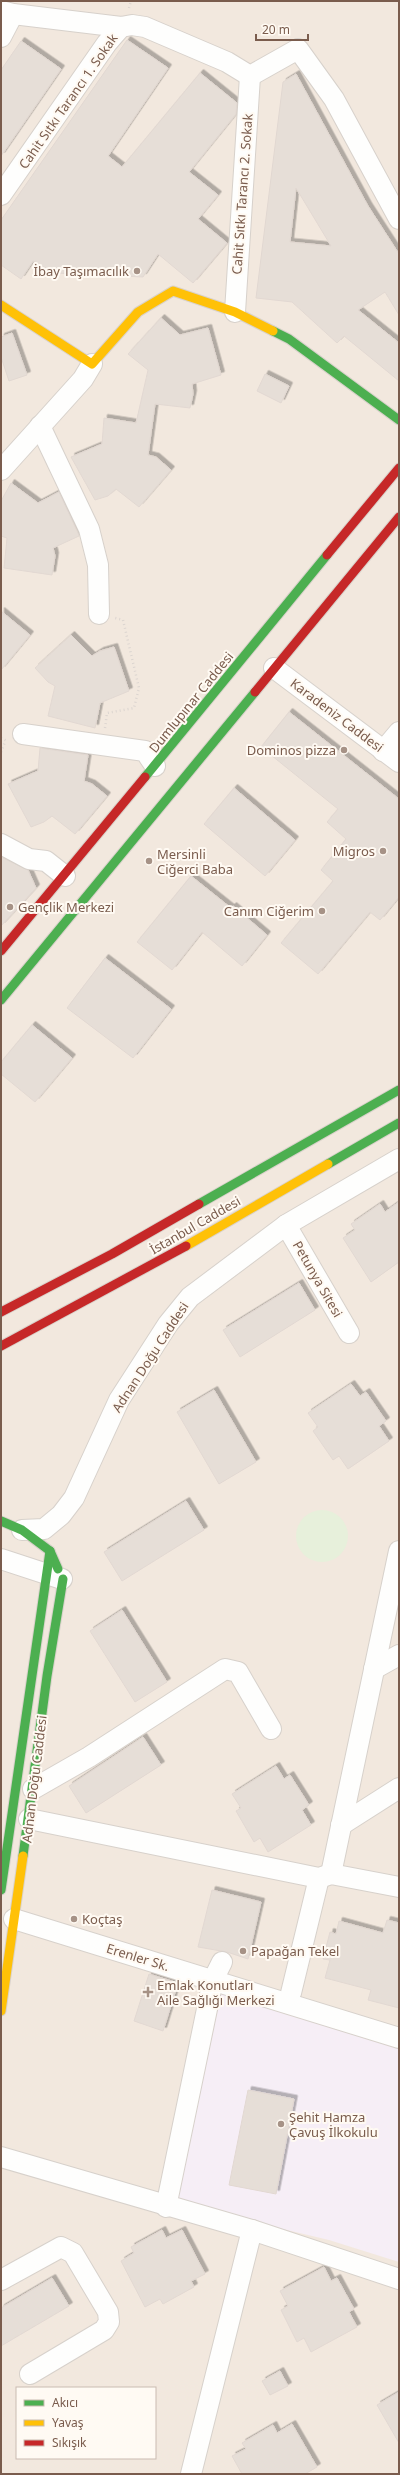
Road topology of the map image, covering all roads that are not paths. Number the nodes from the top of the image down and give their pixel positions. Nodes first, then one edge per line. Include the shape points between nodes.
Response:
1 (7, 12) edge
2 (121, 27) junction
3 (1, 37) edge
4 (250, 76) junction
5 (1, 195) edge
6 (399, 219) edge
7 (1, 305) edge
8 (235, 312) junction
9 (92, 364) junction
10 (399, 420) edge
11 (40, 426) junction
12 (399, 468) edge
13 (1, 470) edge
14 (399, 518) edge
15 (99, 614) road end
16 (274, 668) junction
17 (399, 732) edge
18 (14, 738) road end
19 (383, 751) junction
20 (399, 762) edge
21 (155, 766) junction
22 (1, 844) edge
23 (65, 876) junction
24 (1, 951) edge
25 (1, 1000) edge
26 (399, 1090) edge
27 (399, 1123) edge
28 (399, 1160) edge
29 (286, 1225) junction
30 (1, 1312) edge
31 (349, 1333) dead end
32 (1, 1346) edge
33 (1, 1520) edge
34 (22, 1530) junction
35 (399, 1550) edge
36 (50, 1551) junction
37 (1, 1559) edge
38 (54, 1576) junction
39 (399, 1654) edge
40 (374, 1669) junction
41 (271, 1729) dead end
42 (399, 1788) edge
43 (33, 1790) junction
44 (29, 1819) junction
45 (341, 1824) junction
46 (325, 1876) junction
47 (399, 1887) edge
48 (1, 1890) edge
49 (14, 1919) junction
50 (222, 1962) dead end
51 (213, 1980) junction
52 (291, 1993) dead end
53 (1, 2011) edge
54 (399, 2038) edge
55 (1, 2157) edge
56 (166, 2206) junction
57 (252, 2230) junction
58 (399, 2279) edge
59 (1, 2280) edge
60 (30, 2374) dead end
61 (191, 2474) edge

1 - 2 street
1 - 3 street
2 - 4 street via 145,27 227,62
2 - 5 street, Cahit Sıtkı Tarancı 1. Sokak via 107,42
4 - 6 street via 298,49 334,99
4 - 8 street, Cahit Sıtkı Tarancı 2. Sokak
7 - 9 main road
8 - 9 main road via 173,291 138,312
8 - 10 main road via 289,339
9 - 11 street via 83,379
11 - 13 street
11 - 15 street via 89,528 98,565
12 - 21 main road, Dumlupınar Caddesi
14 - 16 main road
16 - 19 street, Karadeniz Caddesi
16 - 25 main road
17 - 19 street
18 - 21 street via 102,744 144,750
19 - 20 street, Karadeniz Caddesi
21 - 23 main road, Dumlupınar Caddesi
22 - 23 street via 29,859 46,861
23 - 24 main road, Dumlupınar Caddesi
26 - 30 main road, İstanbul Caddesi via 112,1254
27 - 32 main road, İstanbul Caddesi via 128,1279
28 - 29 street, Adnan Doğu Caddesi
29 - 31 street, Petunya Sitesi
29 - 34 street, Adnan Doğu Caddesi via 190,1297 168,1324 119,1400 74,1498 61,1515 44,1529
33 - 34 main road, Adnan Doğu Caddesi
34 - 36 main road, Adnan Doğu Caddesi
35 - 40 street
36 - 38 main road, Adnan Doğu Caddesi
36 - 38 main road, Adnan Doğu Caddesi
37 - 38 street
38 - 43 main road, Adnan Doğu Caddesi via 47,1676
38 - 48 main road, Adnan Doğu Caddesi
39 - 40 street
40 - 45 street
41 - 43 street via 238,1672 225,1669
42 - 45 street
43 - 44 main road, Adnan Doğu Caddesi
44 - 46 street
44 - 49 main road, Adnan Doğu Caddesi
45 - 46 street
46 - 47 street
46 - 52 street
49 - 51 street, Erenler Sk.
49 - 53 main road, Adnan Doğu Caddesi
50 - 51 street
51 - 54 street, Erenler Sk.
51 - 56 street
55 - 56 street
56 - 57 street
57 - 58 street
57 - 61 street
59 - 60 street via 61,2248 73,2253 108,2312 109,2322 104,2330

